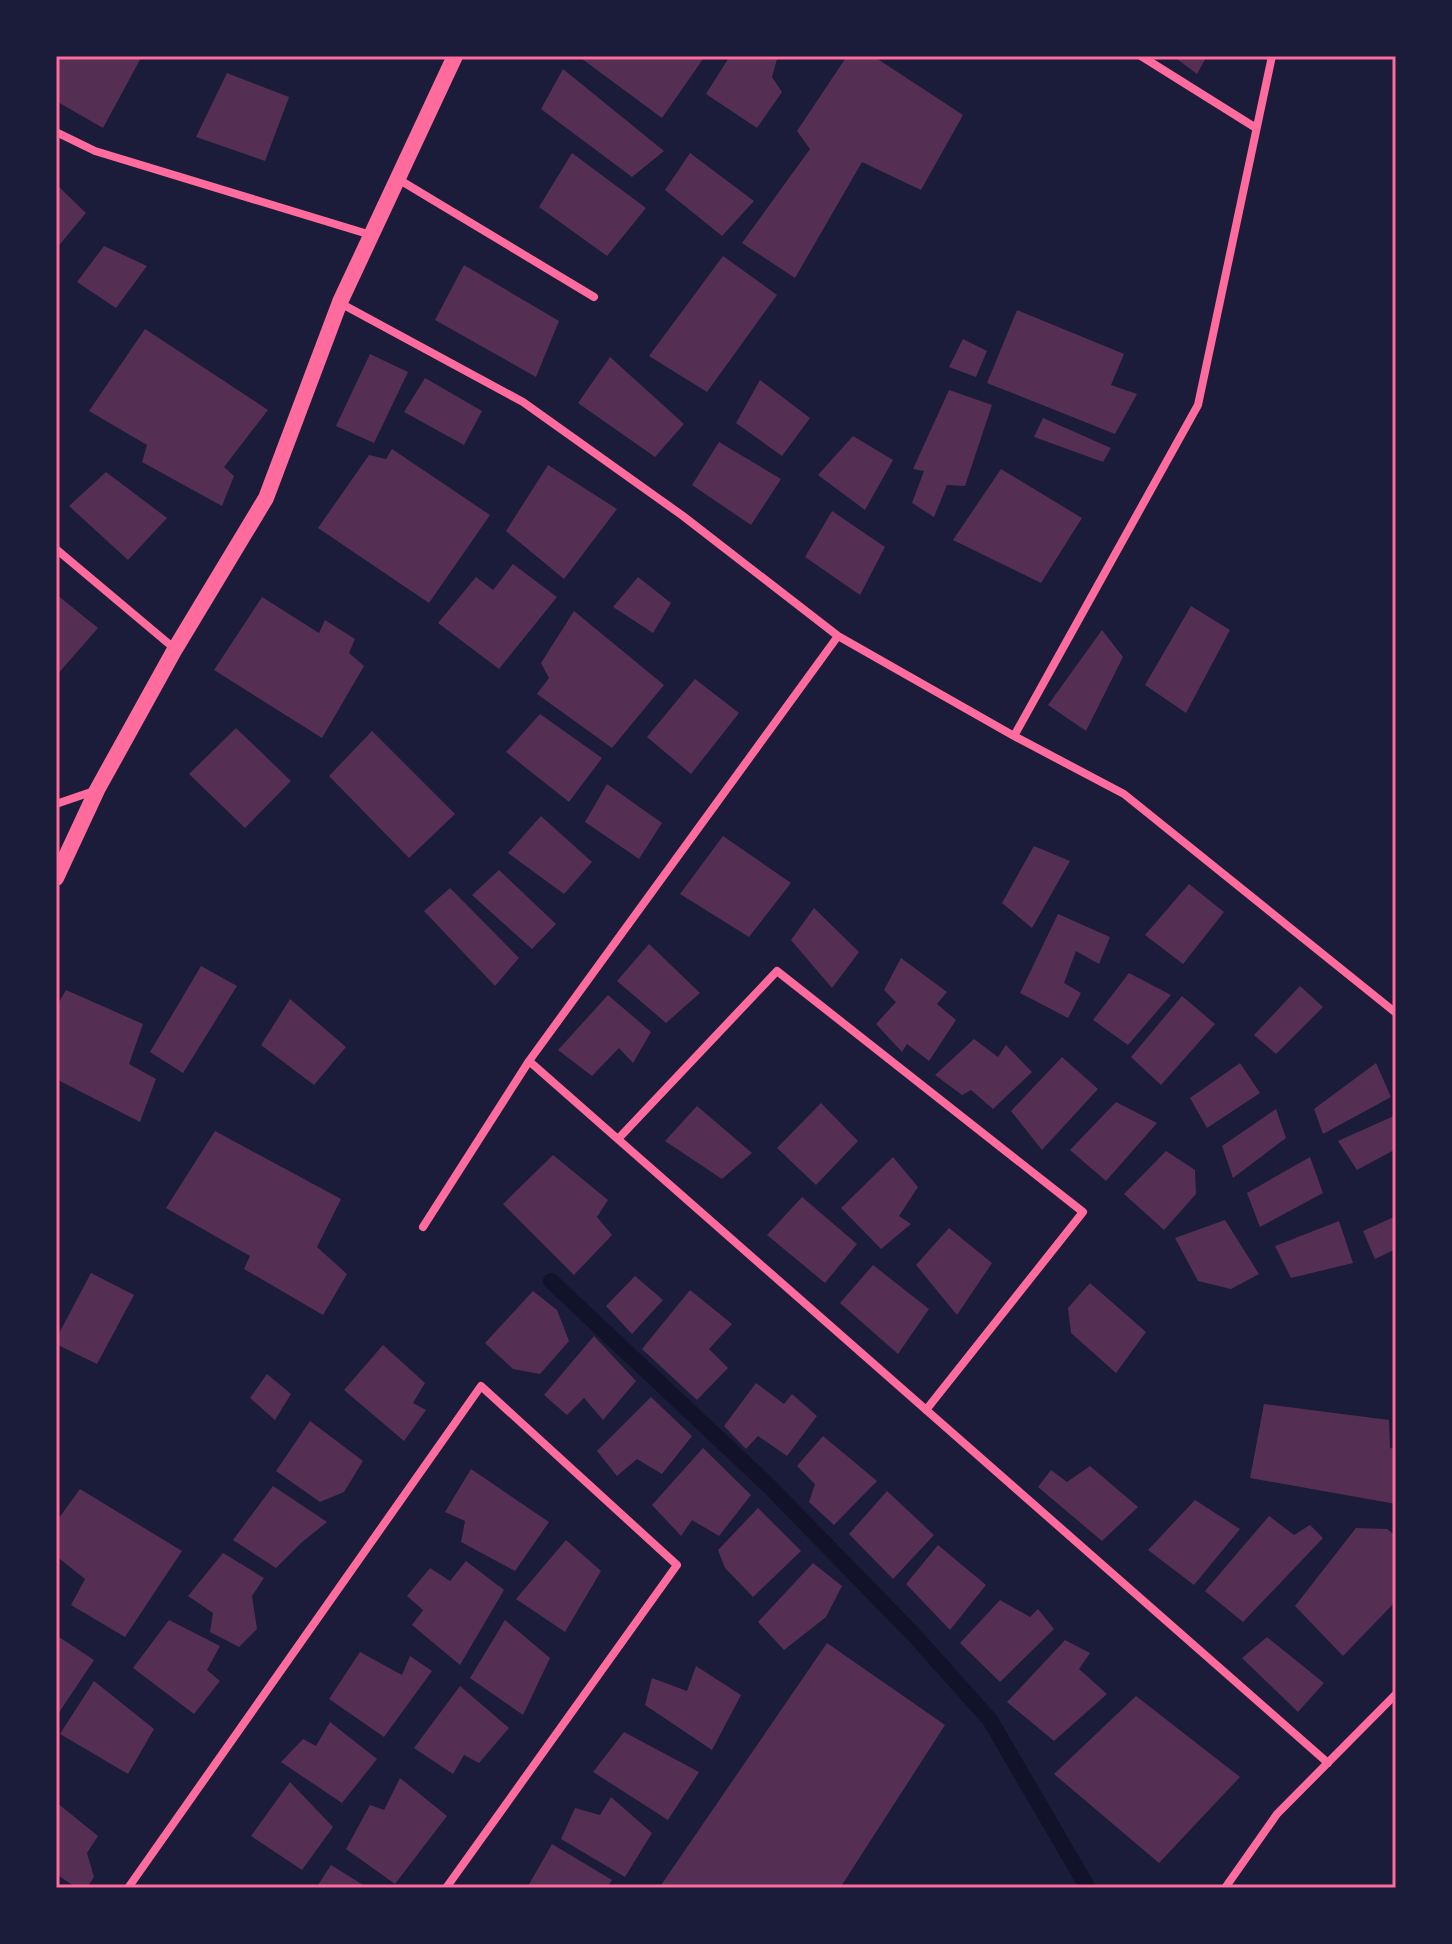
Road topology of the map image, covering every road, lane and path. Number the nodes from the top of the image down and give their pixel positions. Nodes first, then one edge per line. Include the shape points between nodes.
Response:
1 (455, 56) edge
2 (1141, 56) edge
3 (1272, 56) edge
4 (1256, 128) junction
5 (56, 132) edge
6 (397, 179) junction
7 (371, 236) junction
8 (594, 297) dead end
9 (340, 302) junction
10 (56, 549) edge
11 (838, 636) junction
12 (175, 649) junction
13 (1014, 736) junction
14 (97, 790) junction
15 (56, 804) edge
16 (56, 878) edge
17 (1396, 1013) edge
18 (529, 1061) junction
19 (618, 1139) junction
20 (423, 1227) dead end
21 (926, 1410) junction
22 (1396, 1694) edge
23 (1328, 1763) junction
24 (128, 1888) edge
25 (446, 1888) edge
26 (1225, 1888) edge

1 - 6 main road
2 - 4 street
3 - 4 street
4 - 13 street via 1198,405
5 - 7 street via 95,151
6 - 7 main road
6 - 8 street
7 - 9 main road
9 - 11 street via 523,402
9 - 12 main road via 266,498
10 - 12 street
11 - 13 street
11 - 18 street
12 - 14 main road
13 - 17 street via 1124,794
14 - 15 street
14 - 16 main road
18 - 19 street
18 - 20 street
19 - 21 street
19 - 21 street via 777,971 1083,1212
21 - 23 street
22 - 23 street
23 - 26 street via 1277,1814
24 - 25 street via 481,1386 677,1565

